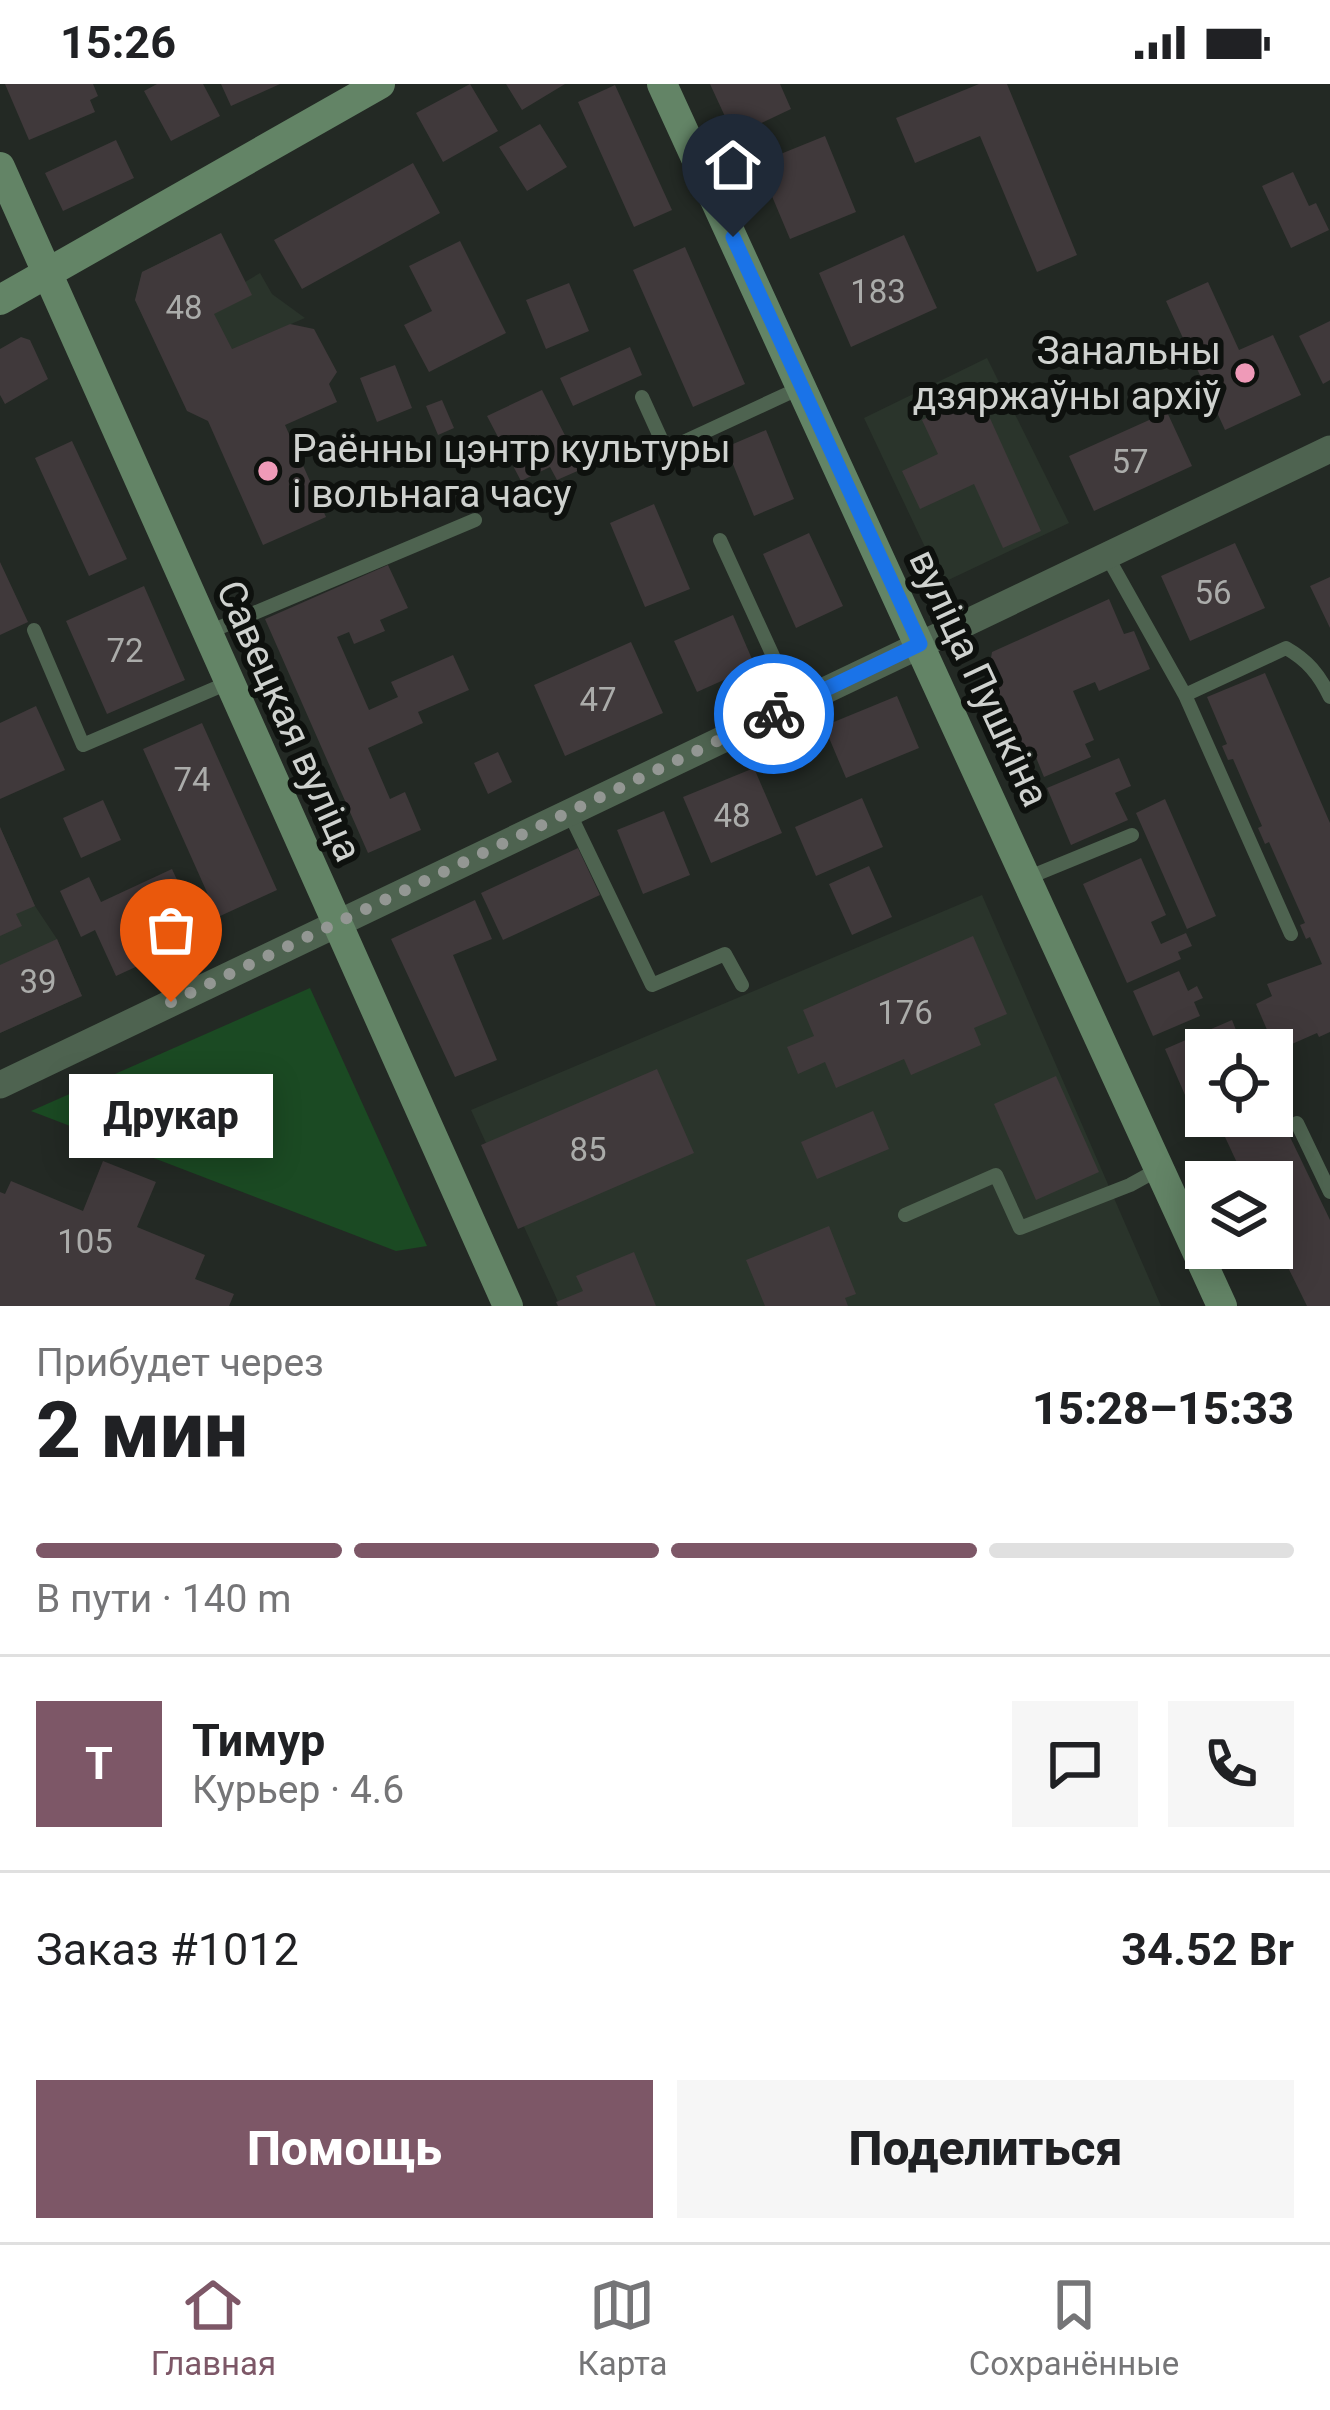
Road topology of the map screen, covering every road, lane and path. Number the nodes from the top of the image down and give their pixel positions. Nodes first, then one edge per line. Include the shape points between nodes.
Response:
1 (380, 84) edge
2 (662, 84) edge
3 (0, 166) edge
4 (48, 272) junction
5 (0, 300) edge
6 (802, 387) junction
7 (642, 397) dead end
8 (1330, 449) edge
9 (475, 520) dead end
10 (720, 540) dead end
11 (1107, 556) junction
12 (34, 630) dead end
13 (208, 633) junction
14 (920, 644) junction
15 (230, 682) junction
16 (1185, 694) junction
17 (1330, 697) edge
18 (795, 704) junction
19 (569, 812) junction
20 (1132, 835) dead end
21 (1027, 878) junction
22 (336, 922) junction
23 (1291, 934) dead end
24 (742, 985) dead end
25 (0, 1085) edge
26 (1297, 1123) dead end
27 (1160, 1169) junction
28 (1330, 1192) edge
29 (905, 1215) dead end
30 (508, 1306) edge
31 (1222, 1306) edge

1 - 4 street
2 - 6 street, вуліца Пушкіна
3 - 4 street, Савецкая вуліца
4 - 5 street
4 - 13 street, Савецкая вуліца
6 - 7 lane via 666,449
6 - 14 street, вуліца Пушкіна
8 - 11 street
9 - 13 lane
10 - 18 lane
11 - 14 street
11 - 16 lane
12 - 15 lane via 83,745
13 - 15 street, Савецкая вуліца
14 - 18 street
14 - 21 street, вуліца Пушкіна
15 - 22 street, Савецкая вуліца
16 - 17 lane via 1286,648
16 - 23 lane
18 - 19 street
19 - 22 street
19 - 24 lane via 652,985 725,954
20 - 21 lane
21 - 27 street, вуліца Пушкіна
22 - 25 street
22 - 30 street, Савецкая вуліца
26 - 28 lane
27 - 29 lane via 1020,1228 996,1175
27 - 31 street, вуліца Пушкіна

